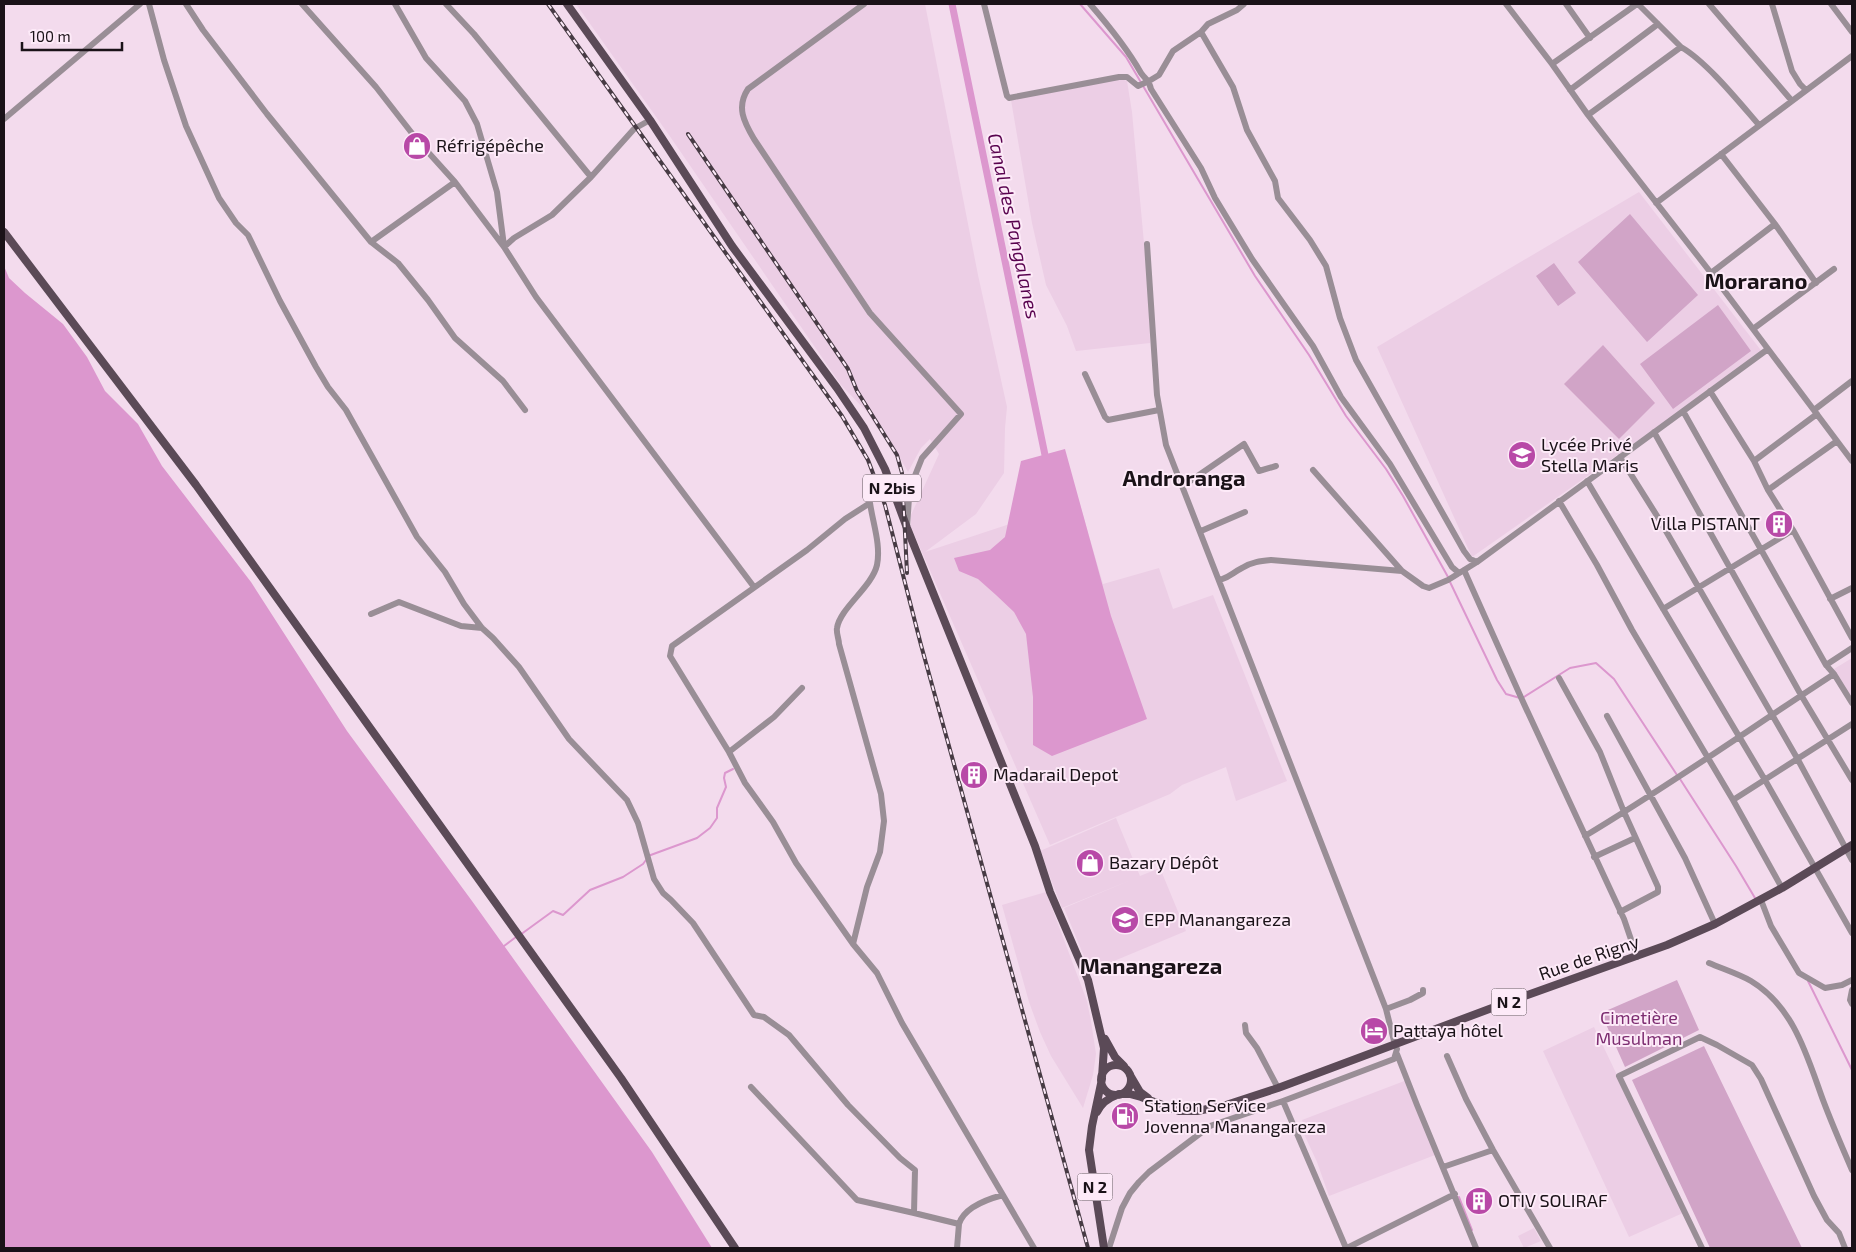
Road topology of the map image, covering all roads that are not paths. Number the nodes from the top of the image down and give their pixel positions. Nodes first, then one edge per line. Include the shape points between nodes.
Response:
1 (140, 4) edge
2 (149, 4) edge
3 (186, 4) edge
4 (302, 4) edge
5 (396, 4) edge
6 (446, 4) edge
7 (567, 4) edge
8 (864, 4) edge
9 (984, 4) edge
10 (1090, 4) edge
11 (1244, 4) edge
12 (1506, 4) edge
13 (1566, 4) edge
14 (1637, 4) edge
15 (1709, 4) edge
16 (1772, 4) edge
17 (1831, 4) edge
18 (1658, 24) junction
19 (1201, 32) junction
20 (1852, 32) edge
21 (1590, 38) junction
22 (1681, 47) junction
23 (1852, 56) edge
24 (1552, 64) junction
25 (1146, 83) junction
26 (1570, 90) junction
27 (1806, 90) junction
28 (1792, 101) junction
29 (1588, 115) junction
30 (4, 119) edge
31 (650, 120) junction
32 (1759, 125) junction
33 (1721, 154) junction
34 (591, 178) junction
35 (455, 182) junction
36 (1656, 203) junction
37 (1775, 224) junction
38 (4, 232) edge
39 (371, 242) junction
40 (1147, 244) dead end
41 (504, 247) junction
42 (1834, 269) dead end
43 (1711, 273) junction
44 (1816, 282) junction
45 (1753, 329) junction
46 (1768, 349) junction
47 (1085, 374) dead end
48 (1852, 381) edge
49 (1710, 391) junction
50 (525, 410) dead end
51 (1159, 410) junction
52 (1683, 411) junction
53 (1816, 412) junction
54 (1654, 432) junction
55 (1837, 441) junction
56 (1620, 457) junction
57 (1754, 461) junction
58 (1852, 461) edge
59 (1276, 466) dead end
60 (1313, 470) dead end
61 (1587, 482) junction
62 (1183, 486) junction
63 (1768, 490) junction
64 (1560, 501) junction
65 (1245, 512) dead end
66 (907, 528) junction
67 (1793, 530) junction
68 (1201, 531) junction
69 (1761, 550) junction
70 (1477, 562) junction
71 (1730, 568) junction
72 (1402, 571) junction
73 (1460, 572) junction
74 (1220, 580) junction
75 (754, 587) junction
76 (1698, 588) junction
77 (1852, 588) edge
78 (1830, 598) junction
79 (1663, 610) junction
80 (372, 614) dead end
81 (482, 628) junction
82 (1852, 635) edge
83 (1852, 648) edge
84 (1826, 665) junction
85 (1834, 674) junction
86 (1559, 678) dead end
87 (802, 688) dead end
88 (1801, 695) junction
89 (1852, 704) edge
90 (1772, 714) junction
91 (1607, 716) dead end
92 (1852, 724) edge
93 (1739, 738) junction
94 (1828, 739) junction
95 (729, 752) junction
96 (1708, 758) junction
97 (1797, 758) junction
98 (1765, 780) junction
99 (1852, 780) edge
100 (1651, 796) junction
101 (1734, 800) junction
102 (1624, 812) junction
103 (1585, 836) junction
104 (1635, 838) junction
105 (1849, 847) edge
106 (1594, 858) junction
107 (1852, 860) edge
108 (1815, 868) junction
109 (1782, 888) junction
110 (1761, 900) junction
111 (1620, 912) junction
112 (1715, 924) junction
113 (1852, 933) edge
114 (853, 944) junction
115 (1637, 957) junction
116 (1710, 963) dead end
117 (1852, 980) edge
118 (1423, 990) dead end
119 (1852, 990) edge
120 (1852, 1004) edge
121 (1386, 1009) junction
122 (1245, 1025) dead end
123 (1102, 1033) junction
124 (1397, 1049) junction
125 (1447, 1056) dead end
126 (1125, 1068) junction
127 (1130, 1075) junction
128 (1102, 1078) junction
129 (751, 1087) dead end
130 (1278, 1088) junction
131 (1118, 1094) junction
132 (1151, 1100) junction
133 (1283, 1101) junction
134 (1092, 1126) junction
135 (1493, 1150) junction
136 (1443, 1167) junction
137 (1852, 1170) edge
138 (1454, 1194) junction
139 (1003, 1195) junction
140 (914, 1213) junction
141 (959, 1224) junction
142 (735, 1248) edge
143 (957, 1248) edge
144 (1034, 1248) edge
145 (1104, 1248) edge
146 (1108, 1248) edge
147 (1346, 1248) edge
148 (1476, 1248) edge
149 (1550, 1248) edge
150 (1702, 1248) edge
151 (1845, 1248) edge

1 - 30 street
2 - 81 street via 186,126 219,198 248,235 316,367 346,410 417,537
3 - 39 street via 267,114
4 - 35 street
5 - 41 street via 426,58 465,102 477,124 497,192
6 - 34 street via 480,40
7 - 31 main road, N 2bis
8 - 66 street via 748,89 743,96 741,111 754,139 870,313 961,414 922,458 908,498
9 - 25 street via 1009,98 1119,77 1126,77 1138,86
10 - 25 street via 1132,57
11 - 19 street via 1208,24
12 - 24 street
13 - 21 street
14 - 18 street
14 - 21 street
15 - 28 street
16 - 27 street via 1792,71
17 - 20 street
18 - 22 street
18 - 26 street
19 - 25 street via 1173,51 1159,75
19 - 70 street via 1233,87 1247,130 1275,182 1278,198 1326,266 1356,360 1464,551
21 - 24 street
22 - 29 street
22 - 32 street via 1692,53
23 - 27 street
24 - 26 street
25 - 73 street via 1201,168 1252,259 1313,346 1341,397 1390,464 1452,567
26 - 29 street
27 - 28 street
28 - 32 street
29 - 36 street
31 - 34 street via 634,129
31 - 66 main road, N 2bis via 732,246 864,428 885,469
32 - 33 street
33 - 36 street
33 - 37 street
34 - 41 street via 552,215
35 - 39 street
35 - 41 street
36 - 43 street
37 - 43 street
37 - 44 street
38 - 142 main road via 196,485 621,1078
39 - 50 street via 398,263 455,338 503,381
40 - 51 street
41 - 75 street via 536,298
42 - 44 street
43 - 45 street
44 - 45 street
45 - 46 street
46 - 49 street
46 - 53 street
47 - 51 street via 1108,420
48 - 53 street
49 - 52 street
49 - 57 street
51 - 62 street via 1166,445
52 - 54 street
52 - 69 street
53 - 55 street
53 - 57 street
54 - 56 street
54 - 71 street
55 - 58 street
55 - 63 street
56 - 61 street
56 - 76 street
57 - 63 street
59 - 62 street via 1259,471 1244,444
60 - 72 street
61 - 64 street
61 - 79 street
62 - 68 street
63 - 67 street
64 - 70 street
64 - 96 street
65 - 68 street
66 - 123 main road, N 2bis via 1035,846 1050,892 1088,980
67 - 69 street
67 - 78 street
68 - 74 street
69 - 71 street
69 - 84 street
70 - 73 street
71 - 76 street
71 - 88 street
72 - 73 street via 1430,588
72 - 74 street via 1271,560 1258,561
73 - 103 street
74 - 121 street
75 - 95 street via 672,646 670,656
75 - 114 street via 870,503 878,550 876,568 837,629 881,794 884,821 880,852 867,887
76 - 79 street
76 - 90 street
77 - 78 street
78 - 82 street
79 - 93 street
80 - 81 street via 399,602 461,626
81 - 140 street via 519,667 569,739 627,800 638,823 654,879 663,893 693,922 754,1014 764,1017 789,1035 848,1105 915,1170
83 - 84 street
84 - 85 street
85 - 88 street
85 - 89 street
86 - 102 street via 1600,752
87 - 95 street via 774,717
88 - 90 street
88 - 94 street
90 - 93 street
90 - 97 street
91 - 100 street
92 - 94 street
93 - 96 street
93 - 98 street
94 - 97 street
94 - 99 street
95 - 114 street via 745,784 796,863
96 - 100 street
96 - 101 street
97 - 98 street
97 - 105 street
98 - 101 street
98 - 108 street
100 - 102 street
100 - 112 street via 1685,858
101 - 109 street
102 - 103 street
102 - 104 street
103 - 106 street
104 - 106 street
104 - 111 street via 1658,892
105 - 107 street
105 - 108 main road, Rue de Rigny / N 2
106 - 111 street
108 - 109 main road, Rue de Rigny / N 2
108 - 113 street
109 - 110 main road, Rue de Rigny / N 2
110 - 112 main road, Rue de Rigny / N 2
110 - 117 street via 1771,926 1799,973 1825,988
111 - 115 street
112 - 115 main road, Rue de Rigny / N 2
114 - 139 street via 877,973 902,1023
115 - 124 main road, Rue de Rigny / N 2 via 1508,1002
116 - 137 street via 1751,981 1782,1009 1798,1034
118 - 121 street via 1410,1000
119 - 120 street
121 - 124 street
122 - 130 street via 1246,1033
123 - 126 main road
123 - 128 main road
124 - 130 main road, Rue de Rigny / N 2
124 - 133 street via 1394,1059
124 - 136 street
125 - 135 street
126 - 127 main road
126 - 128 main road via 1111,1066
127 - 131 main road via 1128,1089
127 - 132 main road, Rue de Rigny via 1140,1092
128 - 131 main road via 1106,1090
128 - 134 main road
129 - 140 street via 857,1200
130 - 132 main road, Rue de Rigny / N 2 via 1197,1111 1179,1111
131 - 132 main road, Rue de Rigny / N 2
131 - 134 main road, N 2 via 1100,1107
133 - 146 street via 1210,1126 1149,1172 1130,1193
133 - 147 street
134 - 145 main road, N 2 via 1089,1150
135 - 136 street
135 - 149 street
136 - 138 street
138 - 147 street
138 - 148 street
139 - 141 street via 984,1200 961,1218
139 - 144 street
140 - 141 street
141 - 143 street
150 - 151 street via 1618,1076 1700,1037 1752,1066 1761,1079 1814,1196 1839,1233

